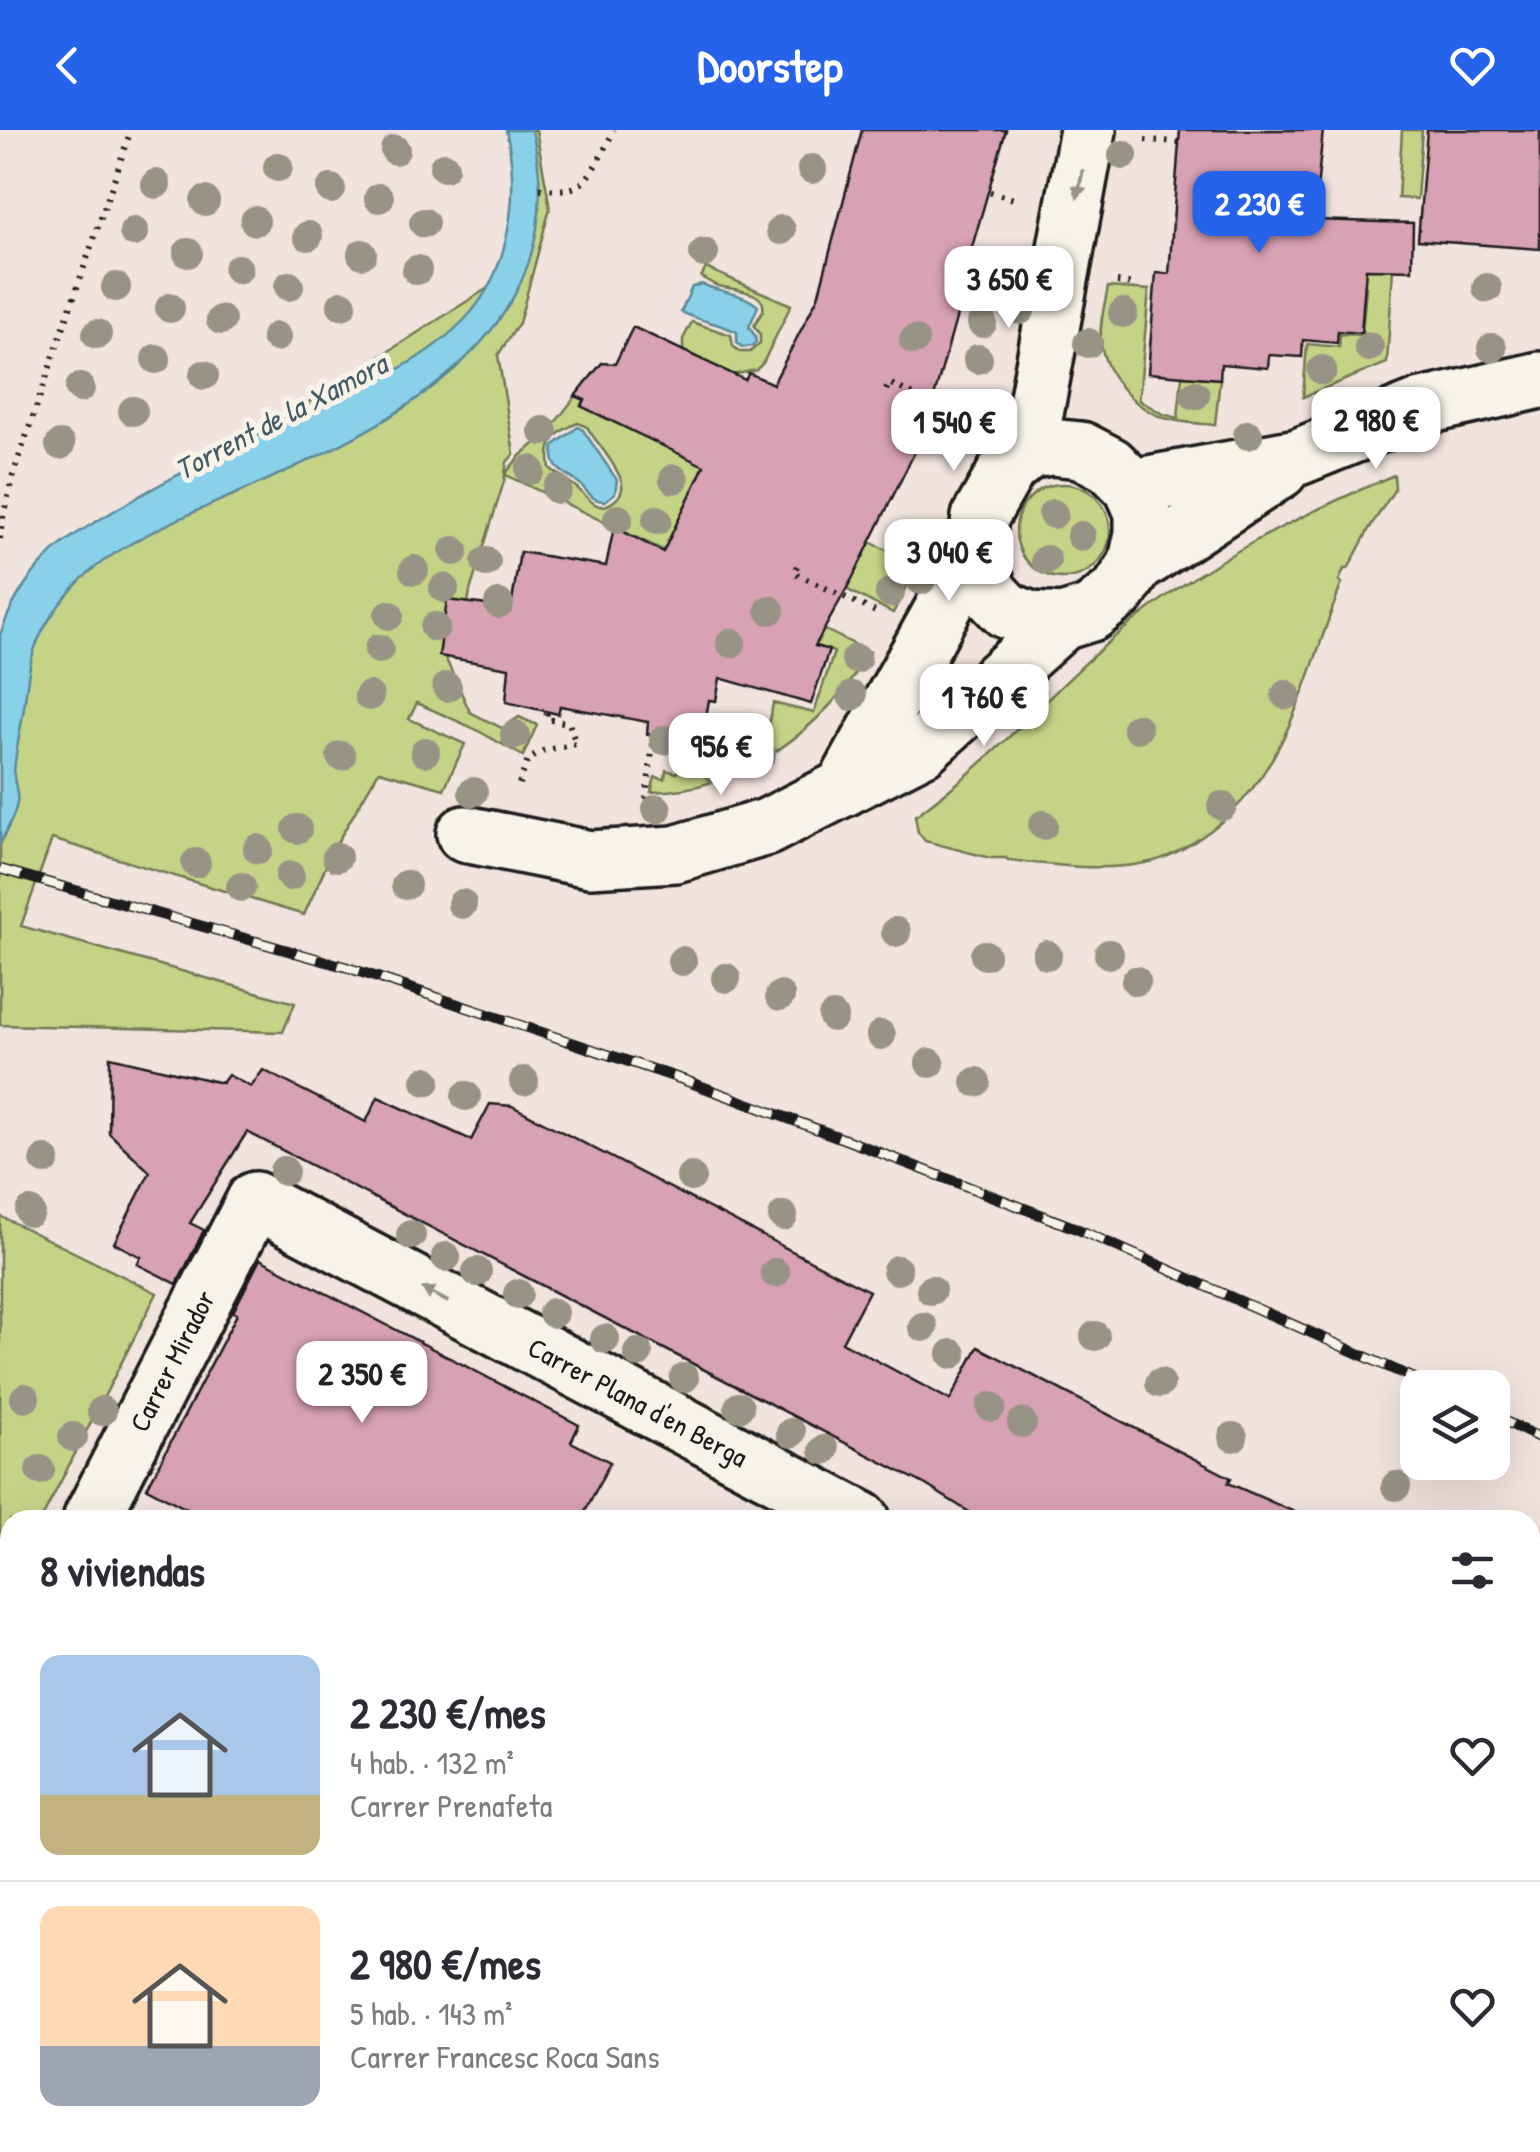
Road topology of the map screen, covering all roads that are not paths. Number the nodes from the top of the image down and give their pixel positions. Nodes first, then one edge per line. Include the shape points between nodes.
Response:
1 (1111, 135) edge
2 (1540, 380) edge
3 (1028, 450) junction
4 (1298, 457) junction
5 (1132, 488) junction
6 (976, 549) junction
7 (1136, 565) junction
8 (1062, 622) junction
9 (844, 788) junction
10 (465, 834) dead end
11 (255, 1200) joint
12 (777, 1500) edge
13 (96, 1510) edge
14 (820, 1510) edge

1 -> 3 street
2 - 4 street via 1422,407
3 - 5 street via 1081,450 1110,464
3 - 6 street via 990,496
4 - 5 street
4 - 7 street
5 - 7 street via 1144,512
6 - 8 street via 989,592 1006,610
6 - 9 street
7 - 8 street via 1120,592
8 - 9 street via 922,748
9 - 10 street via 766,827 676,854 590,859
12 -> 11 street, Carrer Plana d'en Berga
11 - 13 street, Carrer Mirador
12 - 14 street, Carrer Plana d'en Berga

